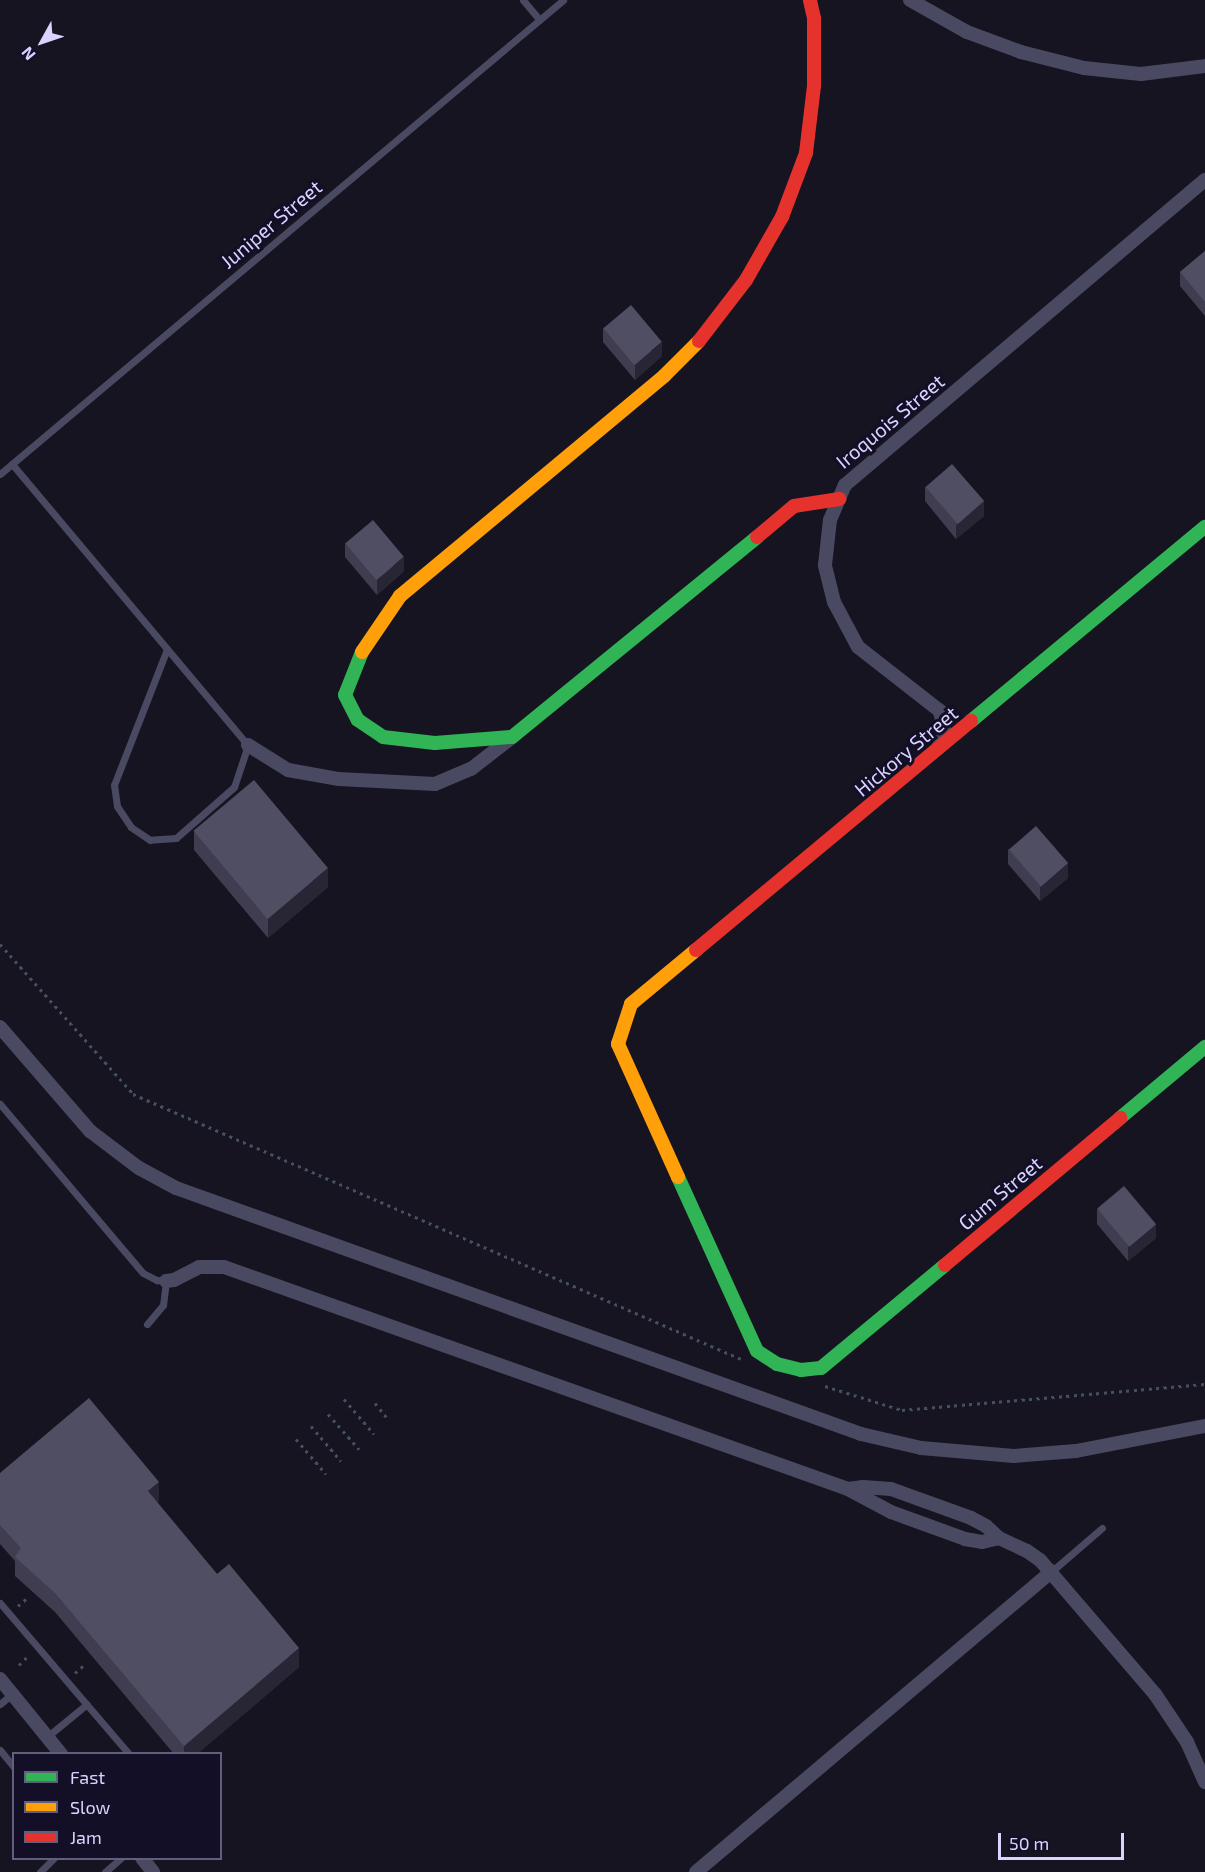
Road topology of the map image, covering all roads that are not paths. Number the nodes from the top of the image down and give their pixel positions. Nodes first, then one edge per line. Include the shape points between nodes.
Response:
1 (523, 0) edge
2 (563, 0) edge
3 (810, 0) edge
4 (910, 0) edge
5 (540, 20) junction
6 (1205, 66) edge
7 (1205, 180) edge
8 (12, 464) junction
9 (0, 474) edge
10 (839, 499) junction
11 (1205, 527) edge
12 (167, 649) junction
13 (512, 737) junction
14 (248, 745) junction
15 (936, 751) junction
16 (0, 1028) edge
17 (1205, 1047) edge
18 (0, 1104) edge
19 (165, 1281) junction
20 (147, 1324) dead end
21 (821, 1368) joint
22 (1205, 1426) edge
23 (848, 1490) junction
24 (1102, 1528) dead end
25 (999, 1538) junction
26 (1052, 1571) junction
27 (0, 1603) edge
28 (0, 1679) edge
29 (12, 1693) junction
30 (0, 1704) edge
31 (87, 1704) junction
32 (48, 1736) junction
33 (0, 1750) edge
34 (60, 1752) edge
35 (127, 1752) edge
36 (12, 1765) edge
37 (1205, 1782) edge
38 (52, 1860) edge
39 (119, 1860) edge
40 (144, 1860) edge
41 (40, 1872) edge
42 (105, 1872) edge
43 (153, 1872) edge
44 (696, 1872) edge

1 - 5 lane
2 - 5 lane, Juniper Street
3 - 13 street via 814,18 814,86 806,153 782,217 746,280 707,332 664,376 400,596 358,659 345,695 358,720 383,737 435,742
4 - 6 street via 967,32 1021,52 1084,68 1141,74
5 - 8 lane, Juniper Street
7 - 10 street, Iroquois Street via 845,484
8 - 9 lane, Juniper Street
8 - 12 lane
10 - 13 street via 794,506
10 - 15 street, Iroquois Street via 831,520 825,565 834,602 858,647 940,711 945,733
11 - 15 street, Hickory Street
12 - 14 lane
12 - 14 lane via 114,785 117,806 131,826 150,840 176,838 234,787
13 - 14 street via 471,769 435,784 339,779 288,770
15 - 21 street, Hickory Street via 632,1004 618,1044 757,1351 777,1364 801,1370
16 - 22 street via 90,1131 131,1163 176,1188 861,1434 942,1451 1014,1456 1076,1451
17 - 21 street, Gum Street
18 - 19 lane via 143,1273
19 - 20 lane via 163,1305
19 - 23 street via 199,1268 224,1267
23 - 25 street via 891,1512 965,1539 982,1542
23 - 25 street via 877,1487 903,1493 971,1518
24 - 26 lane
25 - 26 street via 1027,1551
26 - 37 street via 1155,1694 1186,1742
26 - 44 street
27 - 31 lane
28 - 29 street
29 - 30 lane
29 - 32 street
31 - 32 lane
31 - 35 lane
32 - 34 street
33 - 36 lane
38 - 41 lane
39 - 42 lane
40 - 43 street

